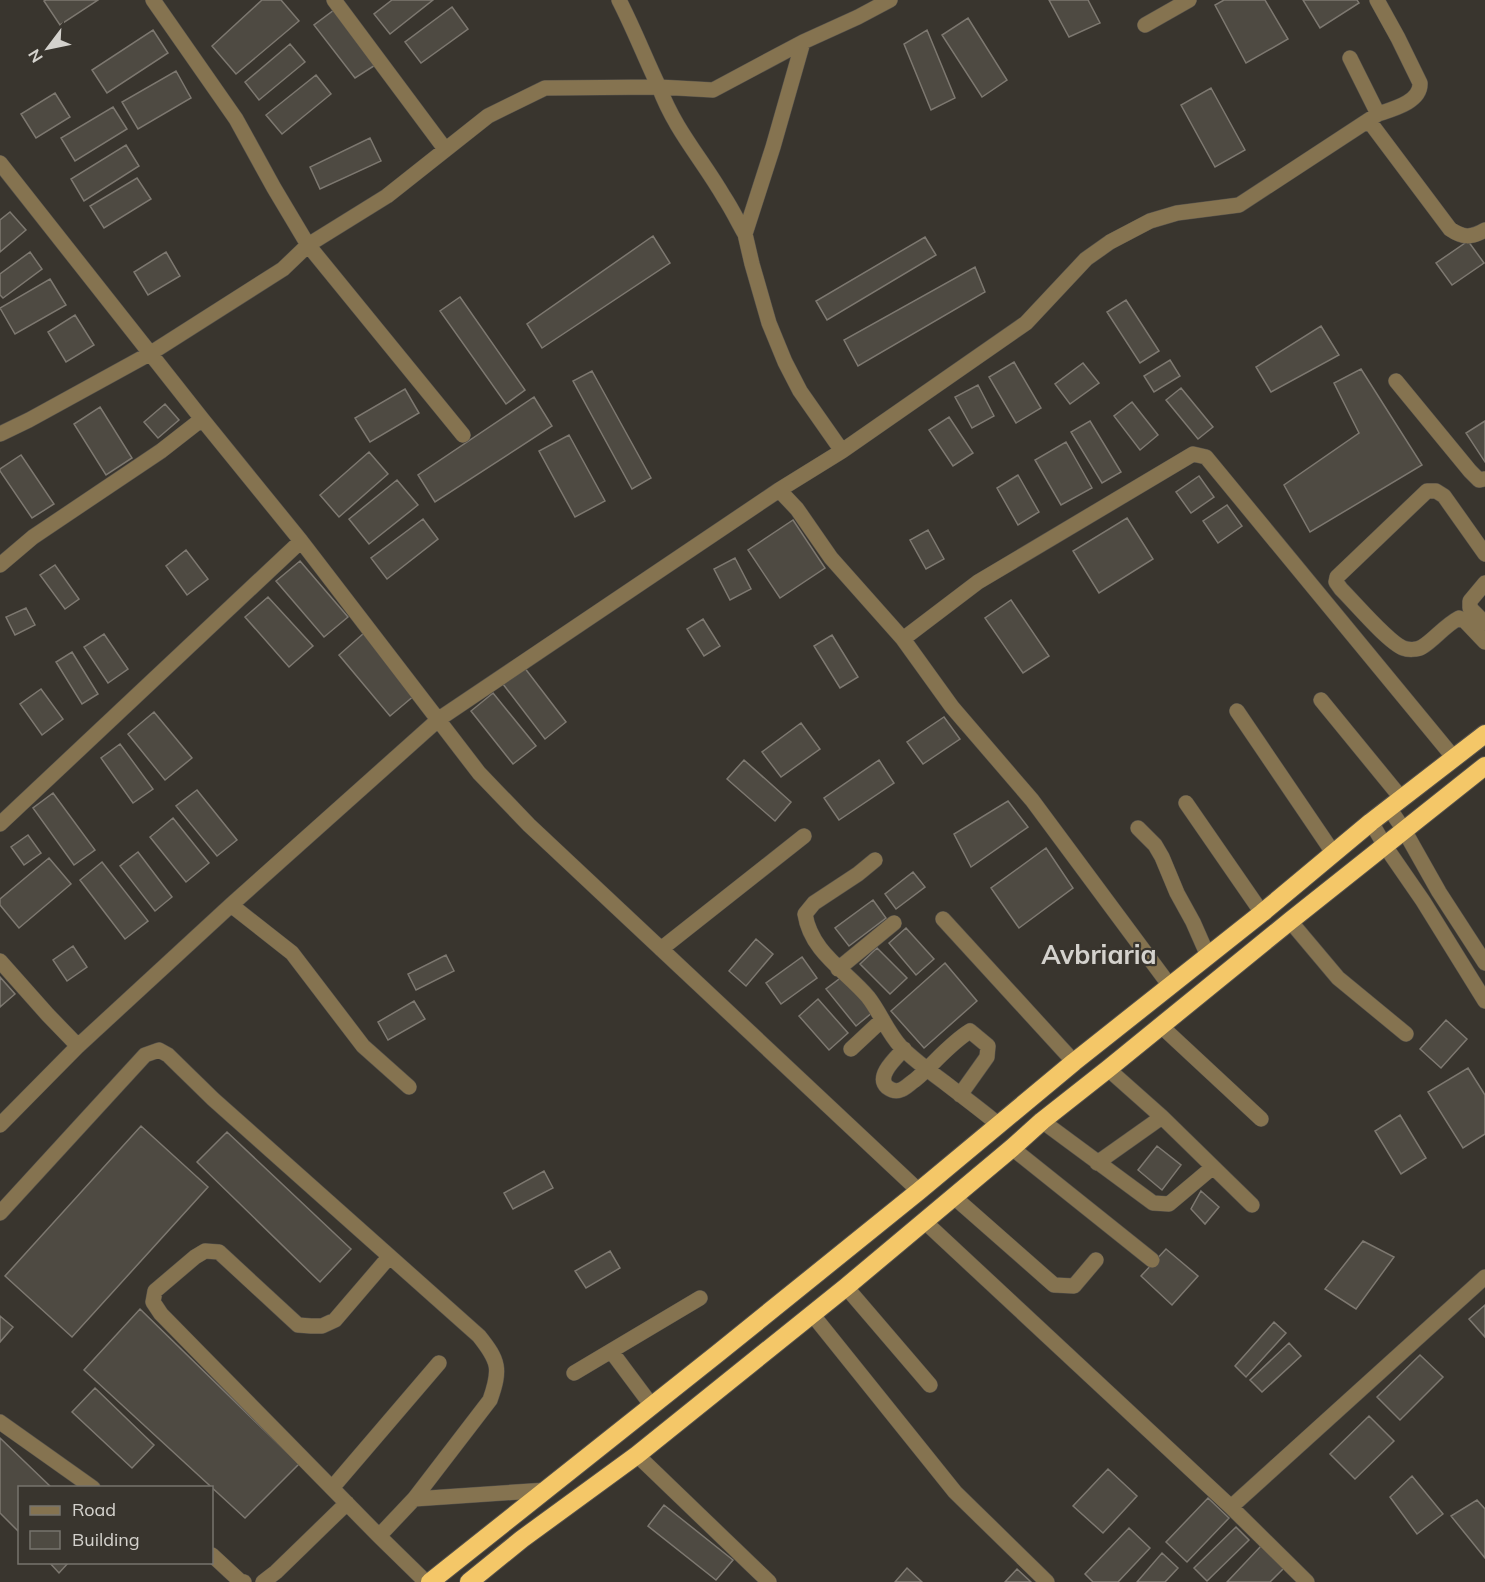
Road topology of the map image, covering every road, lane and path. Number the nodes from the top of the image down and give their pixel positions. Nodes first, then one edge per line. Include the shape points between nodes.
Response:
1 (334, 0) edge
2 (619, 0) edge
3 (890, 0) edge
4 (1189, 0) edge
5 (1377, 0) edge
6 (155, 1) edge
7 (1144, 25) dead end
8 (803, 42) junction
9 (1350, 58) dead end
10 (659, 87) junction
11 (1374, 118) junction
12 (445, 149) junction
13 (0, 163) edge
14 (1485, 230) edge
15 (745, 234) junction
16 (308, 245) junction
17 (151, 353) junction
18 (1396, 381) dead end
19 (202, 419) junction
20 (0, 434) edge
21 (463, 435) dead end
22 (842, 451) junction
23 (1485, 479) edge
24 (779, 490) junction
25 (302, 541) junction
26 (1485, 554) edge
27 (0, 565) edge
28 (1485, 583) edge
29 (1485, 623) edge
30 (903, 639) junction
31 (1485, 642) edge
32 (1321, 700) dead end
33 (1238, 711) dead end
34 (439, 719) junction
35 (1485, 734) edge
36 (1454, 758) junction
37 (1485, 766) edge
38 (1186, 803) dead end
39 (1395, 804) junction
40 (1371, 822) junction
41 (0, 824) edge
42 (1138, 828) dead end
43 (1404, 830) junction
44 (804, 836) dead end
45 (1385, 846) junction
46 (1334, 854) junction
47 (875, 860) dead end
48 (231, 905) junction
49 (1262, 913) junction
50 (943, 919) dead end
51 (1290, 921) junction
52 (894, 923) dead end
53 (662, 949) junction
54 (1208, 956) junction
55 (0, 961) edge
56 (1485, 963) edge
57 (838, 969) junction
58 (1170, 986) junction
59 (1485, 1001) edge
60 (882, 1020) junction
61 (1161, 1026) junction
62 (1406, 1034) dead end
63 (78, 1046) junction
64 (851, 1049) dead end
65 (904, 1049) junction
66 (1074, 1062) junction
67 (1108, 1069) junction
68 (928, 1070) junction
69 (409, 1087) dead end
70 (960, 1095) junction
71 (1162, 1117) junction
72 (1261, 1119) dead end
73 (1042, 1121) junction
74 (0, 1125) edge
75 (999, 1125) junction
76 (1012, 1148) junction
77 (1097, 1163) junction
78 (1213, 1167) junction
79 (919, 1191) junction
80 (954, 1197) junction
81 (1252, 1205) dead end
82 (0, 1213) edge
83 (924, 1221) junction
84 (389, 1257) junction
85 (1096, 1260) dead end
86 (1152, 1260) dead end
87 (1485, 1277) edge
88 (846, 1287) junction
89 (700, 1298) dead end
90 (812, 1314) junction
91 (611, 1351) junction
92 (439, 1363) dead end
93 (574, 1373) dead end
94 (930, 1385) dead end
95 (652, 1406) junction
96 (0, 1422) edge
97 (637, 1455) junction
98 (90, 1486) edge
99 (332, 1488) junction
100 (547, 1490) junction
101 (414, 1499) junction
102 (347, 1503) junction
103 (1231, 1507) junction
104 (379, 1536) junction
105 (213, 1556) edge
106 (244, 1582) edge
107 (263, 1582) edge
108 (428, 1582) edge
109 (469, 1582) edge
110 (769, 1582) edge
111 (1047, 1582) edge
112 (1306, 1582) edge

1 - 12 street
2 - 10 street
3 - 8 street
4 - 7 street
5 - 11 street via 1421,88 1414,98
6 - 16 street via 236,119
8 - 10 street via 713,90
8 - 15 street
9 - 11 street
10 - 12 street via 545,88 488,116
10 - 15 street via 685,140
11 - 14 street via 1450,229 1460,236 1476,236
11 - 22 street via 1239,205 1177,213 1150,221 1110,242 1086,259 1026,323
12 - 16 street via 387,196
13 - 17 street
15 - 22 street via 769,323 785,362 800,391
16 - 17 street via 283,269
16 - 21 street
17 - 19 street
17 - 20 street
18 - 23 street via 1470,471 1479,480
19 - 25 street
19 - 27 street via 33,537
22 - 24 street
24 - 30 street via 831,558
24 - 34 street
25 - 34 street
25 - 41 street
26 - 31 street via 1444,496 1427,491 1336,582 1392,641 1404,648 1421,647 1459,618
28 - 29 street via 1470,601 1470,608
30 - 36 street via 978,582 1193,454 1206,457
30 - 58 street via 952,707 1032,800
32 - 39 street
33 - 46 street
34 - 48 street
34 - 53 street via 479,773 522,818
35 - 36 highway
36 - 39 highway
37 - 43 highway
38 - 49 street
39 - 40 highway
39 - 43 street
40 - 45 street
40 - 46 highway
42 - 54 street via 1162,857
43 - 45 highway
43 - 56 street
44 - 53 street
45 - 51 highway
45 - 59 street
46 - 49 highway
47 - 57 street via 814,903 805,914 813,938
48 - 63 street
48 - 69 street via 292,953 363,1046
49 - 54 highway
50 - 66 street
51 - 61 highway
51 - 62 street via 1338,978
52 - 57 street
53 - 79 street
54 - 58 highway
55 - 63 street
57 - 60 street via 868,998
58 - 66 highway
60 - 64 street
60 - 65 street
61 - 67 highway
61 - 72 street
63 - 74 street
65 - 68 street
65 - 68 street via 889,1065 885,1086 898,1091
66 - 75 highway
67 - 71 street
67 - 73 highway
68 - 70 street
68 - 70 street via 970,1030 988,1046 987,1058
70 - 75 street
71 - 77 street
71 - 78 street
73 - 76 highway
73 - 77 street
75 - 79 highway
76 - 80 highway
76 - 86 street
77 - 78 street via 1153,1203 1169,1204
78 - 81 street
79 - 95 highway
80 - 83 highway
80 - 85 street via 1054,1285 1074,1286
82 - 84 street via 141,1059 159,1050
83 - 88 highway
83 - 103 street
84 - 99 street via 335,1320 322,1326 298,1325 219,1252 205,1251 195,1257 155,1291 153,1302 161,1314
84 - 101 street via 479,1336 497,1365 497,1382 490,1400
87 - 103 street
88 - 90 highway
88 - 94 street
89 - 91 street
90 - 97 highway
90 - 111 street via 955,1492
91 - 93 street
91 - 95 street
92 - 99 street
95 - 100 highway
96 - 98 street
97 - 109 highway
97 - 110 street
99 - 102 street
100 - 101 street
100 - 108 highway
101 - 104 street
102 - 104 street
102 - 107 street
103 - 112 street
104 - 108 street
105 - 106 street

